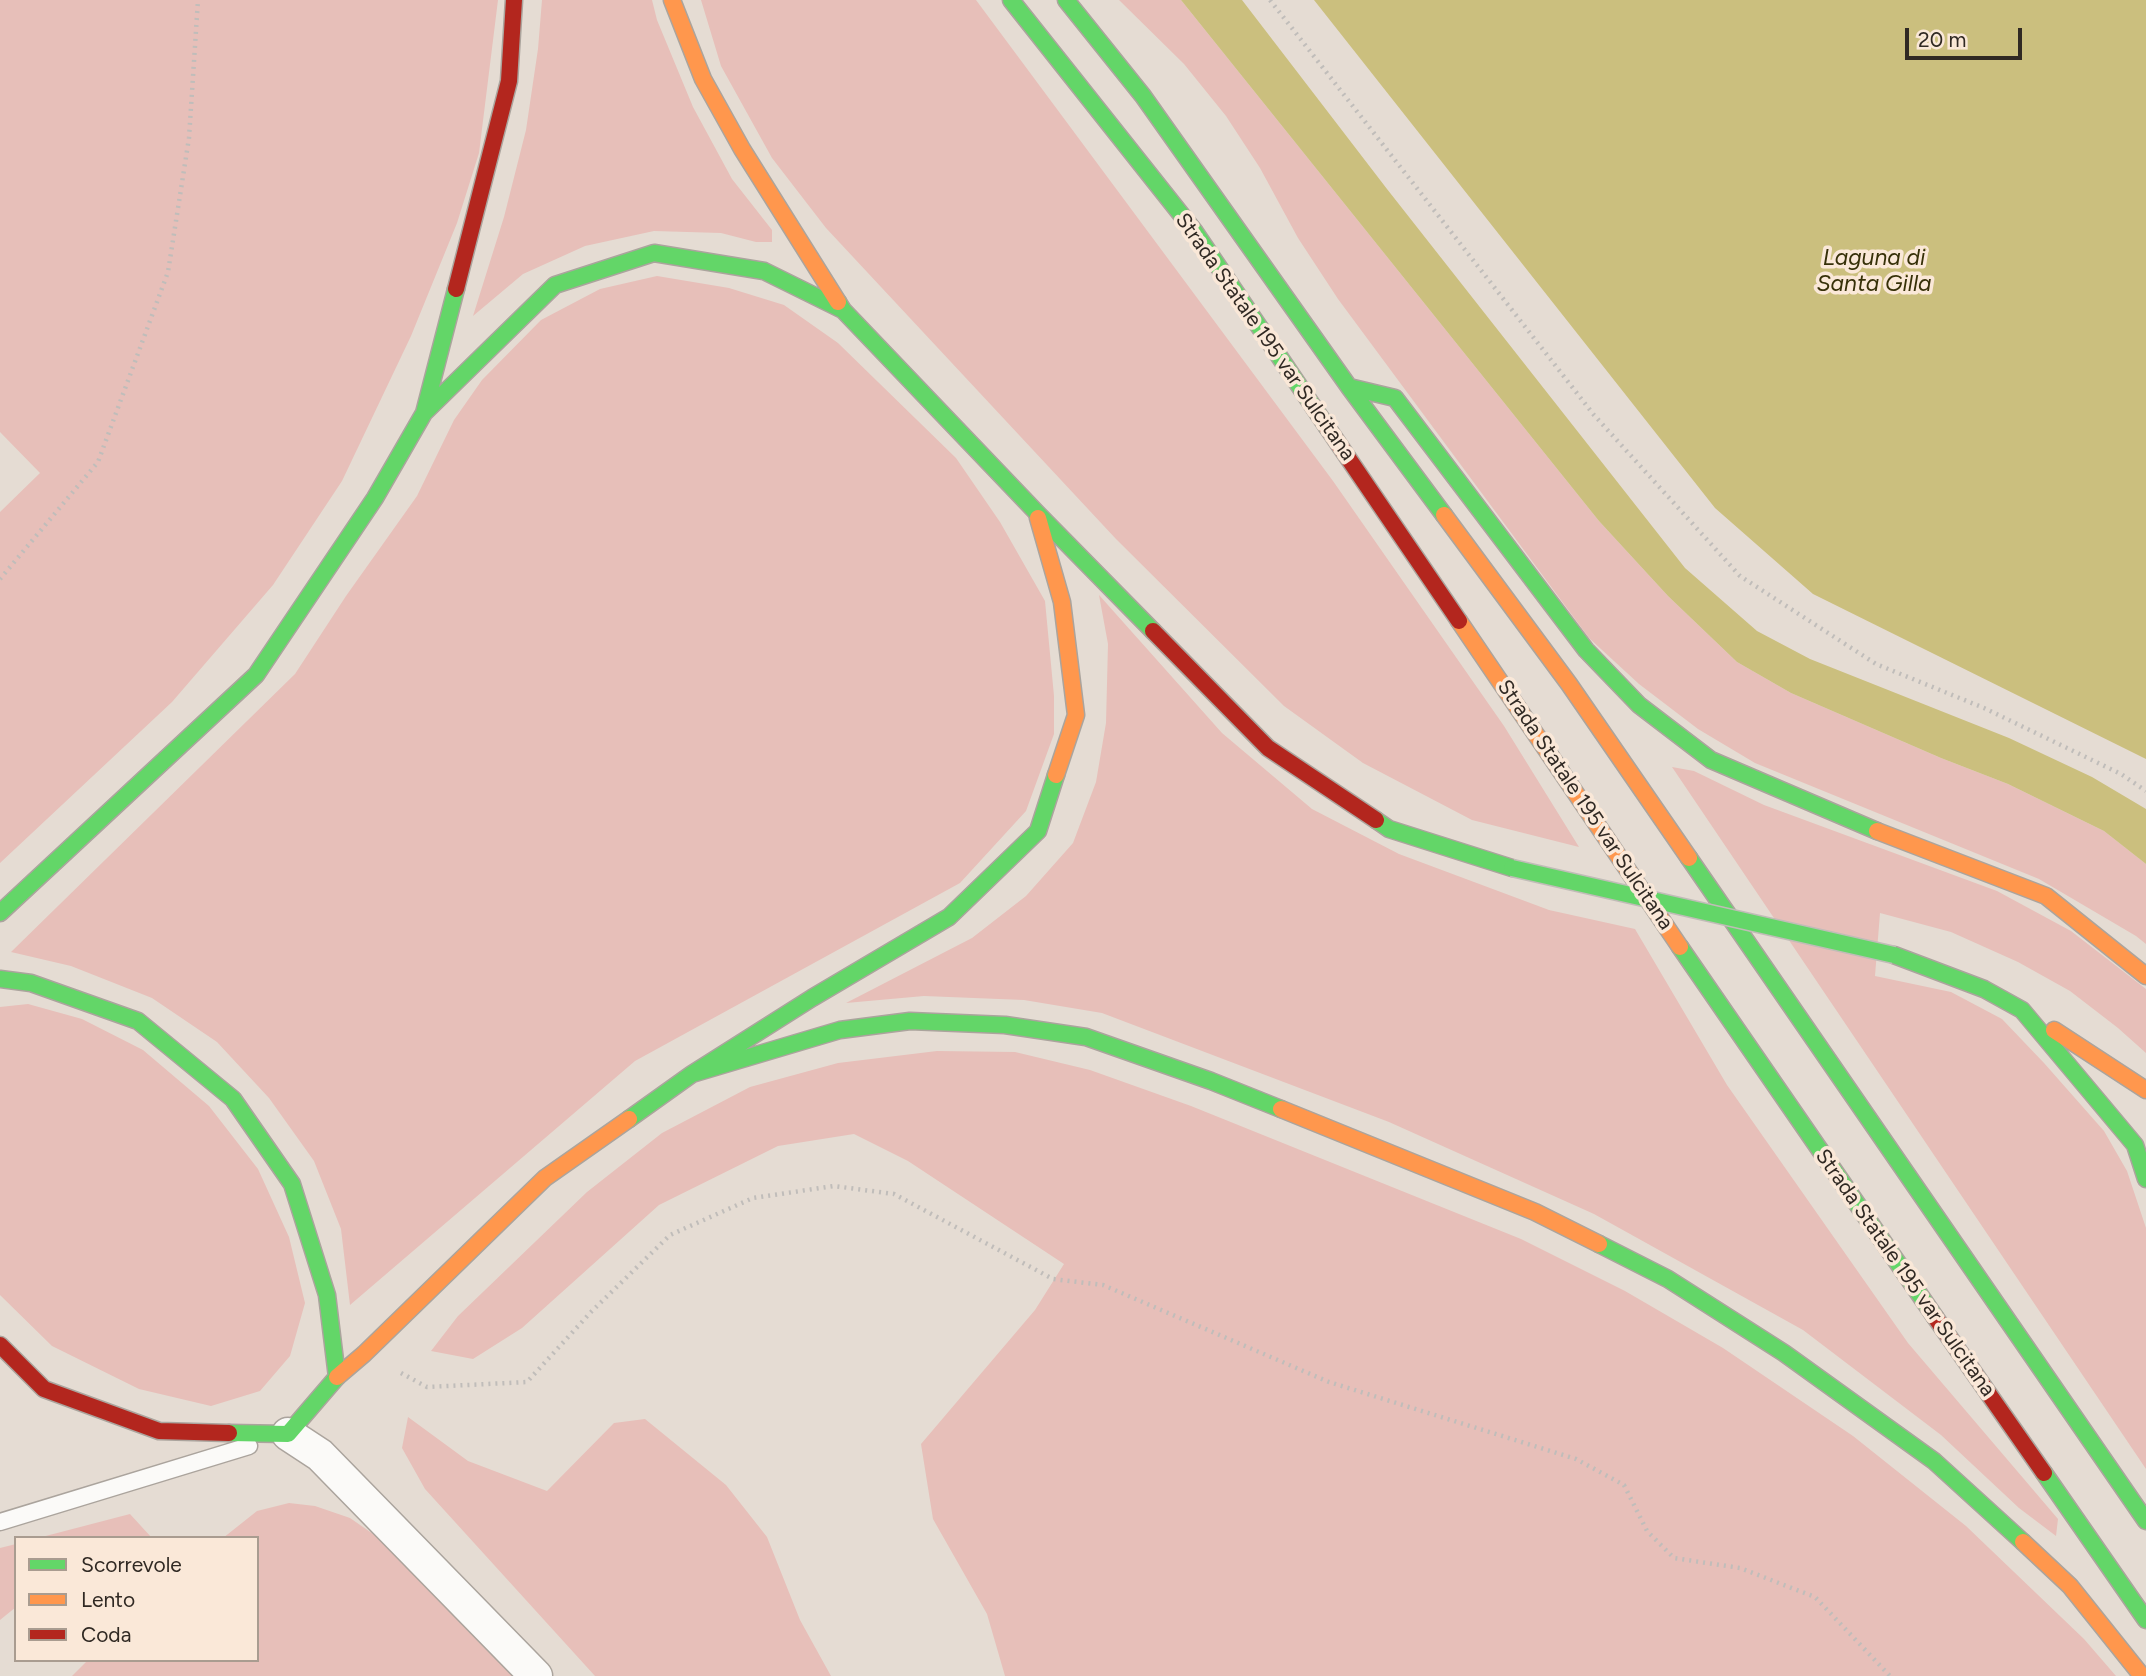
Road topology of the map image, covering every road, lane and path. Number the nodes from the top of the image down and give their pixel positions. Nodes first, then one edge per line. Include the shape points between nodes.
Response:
1 (198, 0) edge
2 (514, 0) edge
3 (672, 0) edge
4 (1010, 0) edge
5 (1066, 0) edge
6 (1270, 0) edge
7 (843, 310) junction
8 (1349, 387) junction
9 (424, 413) junction
10 (1037, 513) junction
11 (0, 579) edge
12 (2146, 791) edge
13 (0, 913) edge
14 (2146, 976) edge
15 (0, 979) edge
16 (2022, 1010) junction
17 (692, 1074) junction
18 (2146, 1090) edge
19 (2146, 1178) edge
20 (0, 1345) edge
21 (364, 1354) junction
22 (337, 1377) junction
23 (288, 1434) junction
24 (2146, 1521) edge
25 (0, 1522) edge
26 (2146, 1620) edge
27 (536, 1676) edge
28 (1890, 1676) edge
29 (2143, 1676) edge

1 - 11 path via 189,138 167,272 98,462
2 - 9 main road via 509,81
3 - 7 main road via 703,79
4 - 26 main road, Strada Statale 195 var Sulcitana via 1195,232 1787,1104
5 - 8 main road, Strada Statale 195 var Sulcitana via 1143,96
6 - 12 path via 1594,415 1740,576 1876,664 1984,708 2121,774
7 - 9 main road via 764,271 654,254 555,285
7 - 10 main road
8 - 14 main road via 1395,398 1586,650 1639,705 1711,760 2046,896
8 - 24 main road, Strada Statale 195 var Sulcitana via 1569,684
9 - 13 main road via 375,498 256,675
10 - 16 main road, bridge via 1268,748 1389,829 1512,868 1894,955 1984,989
10 - 17 main road via 1062,602 1076,715 1038,831 949,917
15 - 22 main road via 31,983 138,1021 233,1099 292,1184 327,1295
16 - 18 main road
16 - 19 main road via 2134,1145
17 - 21 main road via 545,1178
17 - 29 main road via 840,1030 911,1021 1005,1025 1086,1037 1211,1081 1535,1212 1668,1279 1784,1353 1934,1461 2070,1586
20 - 23 main road via 44,1389 159,1431
21 - 22 main road
21 - 28 path via 427,1387 527,1382 670,1235 753,1198 834,1186 894,1194 1053,1279 1103,1285 1329,1382 1576,1459 1624,1485 1647,1531 1674,1558 1740,1568 1815,1597
22 - 23 main road
23 - 25 lane
23 - 27 street via 320,1455

